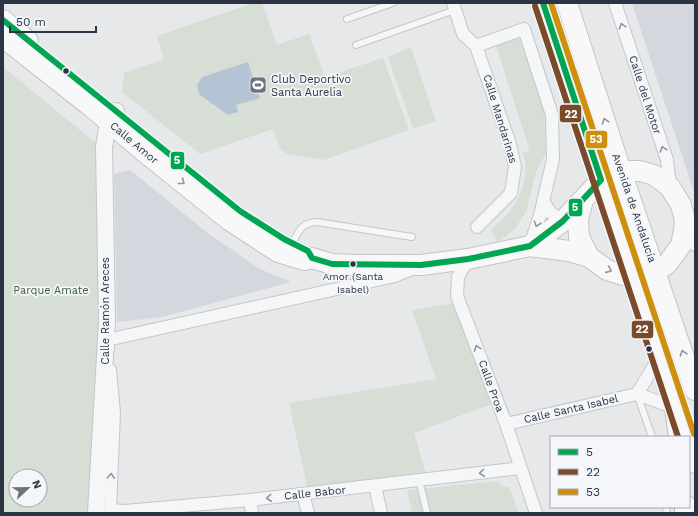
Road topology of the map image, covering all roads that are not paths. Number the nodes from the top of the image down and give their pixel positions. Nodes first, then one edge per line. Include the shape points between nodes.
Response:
1 (393, 3) edge
2 (543, 3) edge
3 (567, 3) edge
4 (615, 3) edge
5 (454, 7) edge
6 (347, 19) dead end
7 (3, 20) edge
8 (3, 37) edge
9 (356, 45) dead end
10 (476, 46) junction
11 (112, 116) junction
12 (621, 171) junction
13 (601, 180) junction
14 (670, 187) junction
15 (583, 200) junction
16 (543, 201) junction
17 (563, 221) junction
18 (477, 227) dead end
19 (412, 237) dead end
20 (690, 238) edge
21 (292, 243) junction
22 (530, 246) junction
23 (589, 257) junction
24 (312, 258) junction
25 (468, 259) junction
26 (332, 264) junction
27 (421, 265) junction
28 (656, 272) junction
29 (633, 278) junction
30 (326, 291) junction
31 (107, 340) junction
32 (660, 358) junction
33 (695, 390) edge
34 (637, 394) junction
35 (676, 408) junction
36 (506, 424) junction
37 (652, 436) edge
38 (680, 436) edge
39 (686, 436) edge
40 (690, 449) edge
41 (695, 463) edge
42 (521, 468) junction
43 (419, 480) junction
44 (375, 486) junction
45 (303, 494) junction
46 (250, 500) junction
47 (107, 512) edge
48 (252, 513) edge
49 (308, 513) edge
50 (382, 513) edge
51 (427, 513) edge
52 (536, 513) edge

1 - 6 lane
2 - 13 main road, Avenida de Andalucía
12 -> 3 main road, Avenida de Andalucía
14 -> 4 street, Calle del Motor via 667,160
5 - 9 lane
5 - 10 street, Calle Mandarinas via 463,34
7 - 11 main road, Calle Amor
8 - 11 main road, Calle Amor
10 - 16 street via 524,29 552,115 553,159
10 - 18 street, Calle Mandarinas via 510,144 515,167 511,193
11 - 21 main road, Calle Amor via 240,211
11 -> 24 main road, Calle Amor via 229,220 278,252 304,260
11 - 31 street, Calle Ramón Areces via 104,147
12 - 13 main road
12 - 14 main road via 640,171 654,175
12 - 28 main road, Avenida de Andalucía
13 - 15 main road, Calle Amor
13 - 29 main road, Avenida de Andalucía
14 - 20 main road via 681,205
15 - 17 main road, Calle Amor
15 - 23 main road via 578,219 579,237
16 - 17 street via 551,213
16 -> 22 street
17 - 22 main road, Calle Amor
19 - 21 lane via 317,222 302,226
20 - 28 main road via 681,245 668,263
21 - 24 main road, Calle Amor via 308,251
22 - 23 main road, Calle Amor via 569,251
22 - 25 main road, Calle Amor
23 -> 29 main road via 607,270
24 - 26 main road, Calle Amor
25 - 27 main road, Calle Amor
36 -> 25 street, Calle Proa via 458,296 458,277
26 - 27 main road, Calle Amor
26 - 30 street, Calle Amor via 342,271 343,278
27 - 30 street, Calle Amor via 395,276
28 - 29 main road
33 -> 28 main road, Avenida de Andalucía
29 - 32 main road, Avenida de Andalucía
30 - 31 street, Calle Amor
31 - 47 street, Calle Ramón Areces
32 - 34 street
32 - 35 main road, Avenida de Andalucía
34 - 35 street
34 - 36 street, Calle Santa Isabel
34 - 37 lane
35 - 38 highway
35 - 39 main road, Avenida de Andalucía
36 - 42 street, Calle Proa
40 - 41 main road
42 -> 43 street, Calle Babor
42 - 52 street, Calle Proa
43 - 44 street, Calle Babor
43 - 51 lane
44 - 45 street, Calle Babor
44 - 50 street
45 -> 46 street, Calle Babor
45 - 49 street
46 - 47 street, Calle Babor
46 - 48 street

